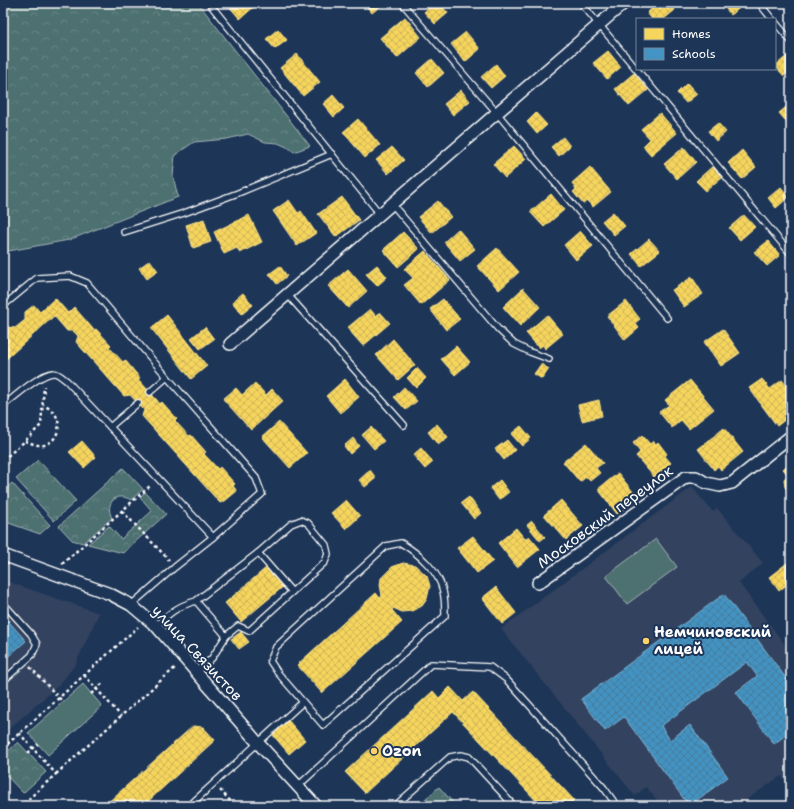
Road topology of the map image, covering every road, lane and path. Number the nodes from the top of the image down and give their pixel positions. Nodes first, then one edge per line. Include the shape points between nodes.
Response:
1 (209, 3) edge
2 (402, 3) edge
3 (581, 3) edge
4 (624, 3) edge
5 (759, 3) edge
6 (771, 18) edge
7 (776, 23) edge
8 (599, 25) junction
9 (791, 41) edge
10 (636, 69) edge
11 (637, 70) edge
12 (497, 113) junction
13 (332, 154) junction
14 (392, 204) junction
15 (380, 215) junction
16 (124, 232) dead end
17 (791, 254) edge
18 (287, 294) junction
19 (3, 306) edge
20 (667, 318) dead end
21 (230, 344) dead end
22 (549, 359) dead end
23 (45, 374) junction
24 (167, 377) junction
25 (150, 392) dead end
26 (138, 403) dead end
27 (43, 405) junction
28 (3, 406) edge
29 (404, 425) dead end
30 (110, 428) junction
31 (791, 436) edge
32 (25, 441) junction
33 (3, 460) edge
34 (158, 479) junction
35 (122, 511) junction
36 (213, 537) junction
37 (258, 553) junction
38 (3, 555) edge
39 (175, 567) junction
40 (53, 572) junction
41 (538, 583) dead end
42 (292, 592) junction
43 (196, 601) junction
44 (3, 603) edge
45 (131, 606) junction
46 (152, 622) junction
47 (226, 636) junction
48 (185, 659) junction
49 (25, 661) junction
50 (197, 672) junction
51 (84, 675) junction
52 (3, 681) edge
53 (104, 683) dead end
54 (97, 689) junction
55 (91, 694) dead end
56 (59, 698) junction
57 (63, 702) dead end
58 (303, 702) junction
59 (121, 716) junction
60 (19, 734) junction
61 (258, 743) junction
62 (38, 744) dead end
63 (3, 749) edge
64 (33, 749) junction
65 (6, 753) dead end
66 (28, 753) dead end
67 (56, 774) junction
68 (214, 783) junction
69 (298, 786) junction
70 (21, 806) edge
71 (189, 806) edge
72 (235, 806) edge
73 (316, 806) edge
74 (395, 806) edge
75 (514, 806) edge
76 (617, 806) edge

1 - 13 lane
2 - 12 lane
3 - 8 lane
4 - 8 street
5 - 6 lane
7 - 9 lane
8 - 10 lane
8 - 12 street
11 - 17 lane
12 - 14 street
12 - 20 lane
13 - 15 lane
13 - 16 lane via 238,193
14 - 15 street
14 - 22 lane via 498,329 514,344
15 - 18 street
18 - 21 street
18 - 29 lane
19 - 24 lane via 37,278 70,276 87,282
23 - 27 path
23 - 28 lane
23 - 30 lane via 55,373 67,381
24 - 25 lane
24 - 36 lane via 256,478 262,494
26 - 30 lane
27 - 32 path via 41,425
27 - 32 path via 55,414 59,422 55,438 42,445
30 - 34 lane
31 - 41 street, Московский переулок via 732,483 720,486 706,483 696,477 686,477
32 - 33 path
34 - 35 path
34 - 36 lane
35 - 39 path
35 - 40 path
36 - 39 lane
37 - 42 lane
37 - 42 lane via 292,524 301,520 308,523 326,545 328,554 325,562
37 - 43 lane
38 - 40 street, улица Связистов
39 - 45 lane
40 - 45 street, улица Связистов via 110,594
42 - 47 lane via 249,631 238,626
43 - 46 lane
43 - 47 lane
44 - 49 lane via 37,644 32,655
45 - 46 street, улица Связистов
46 - 48 street, улица Связистов
46 - 51 path
47 - 50 lane via 212,658
48 - 50 street, улица Связистов
48 - 59 path
49 - 52 lane
49 - 56 path
50 - 61 street, улица Связистов
51 - 54 path
51 - 56 path
53 - 54 path
54 - 55 path
54 - 59 path
56 - 57 path
56 - 60 path
58 - 58 lane via 270,661 276,647 386,546 401,543 411,548 436,574 443,590 446,616 323,725
58 - 61 lane
59 - 67 path
60 - 63 path
60 - 64 path
61 - 68 lane
61 - 69 street, улица Связистов
62 - 64 path
63 - 65 path
64 - 66 path
64 - 67 path
67 - 70 path
68 - 71 lane
68 - 72 path
69 - 73 street, улица Связистов
69 - 76 lane via 431,664 468,665 490,668 506,679 604,788
74 - 75 lane via 450,757 461,755 469,757

